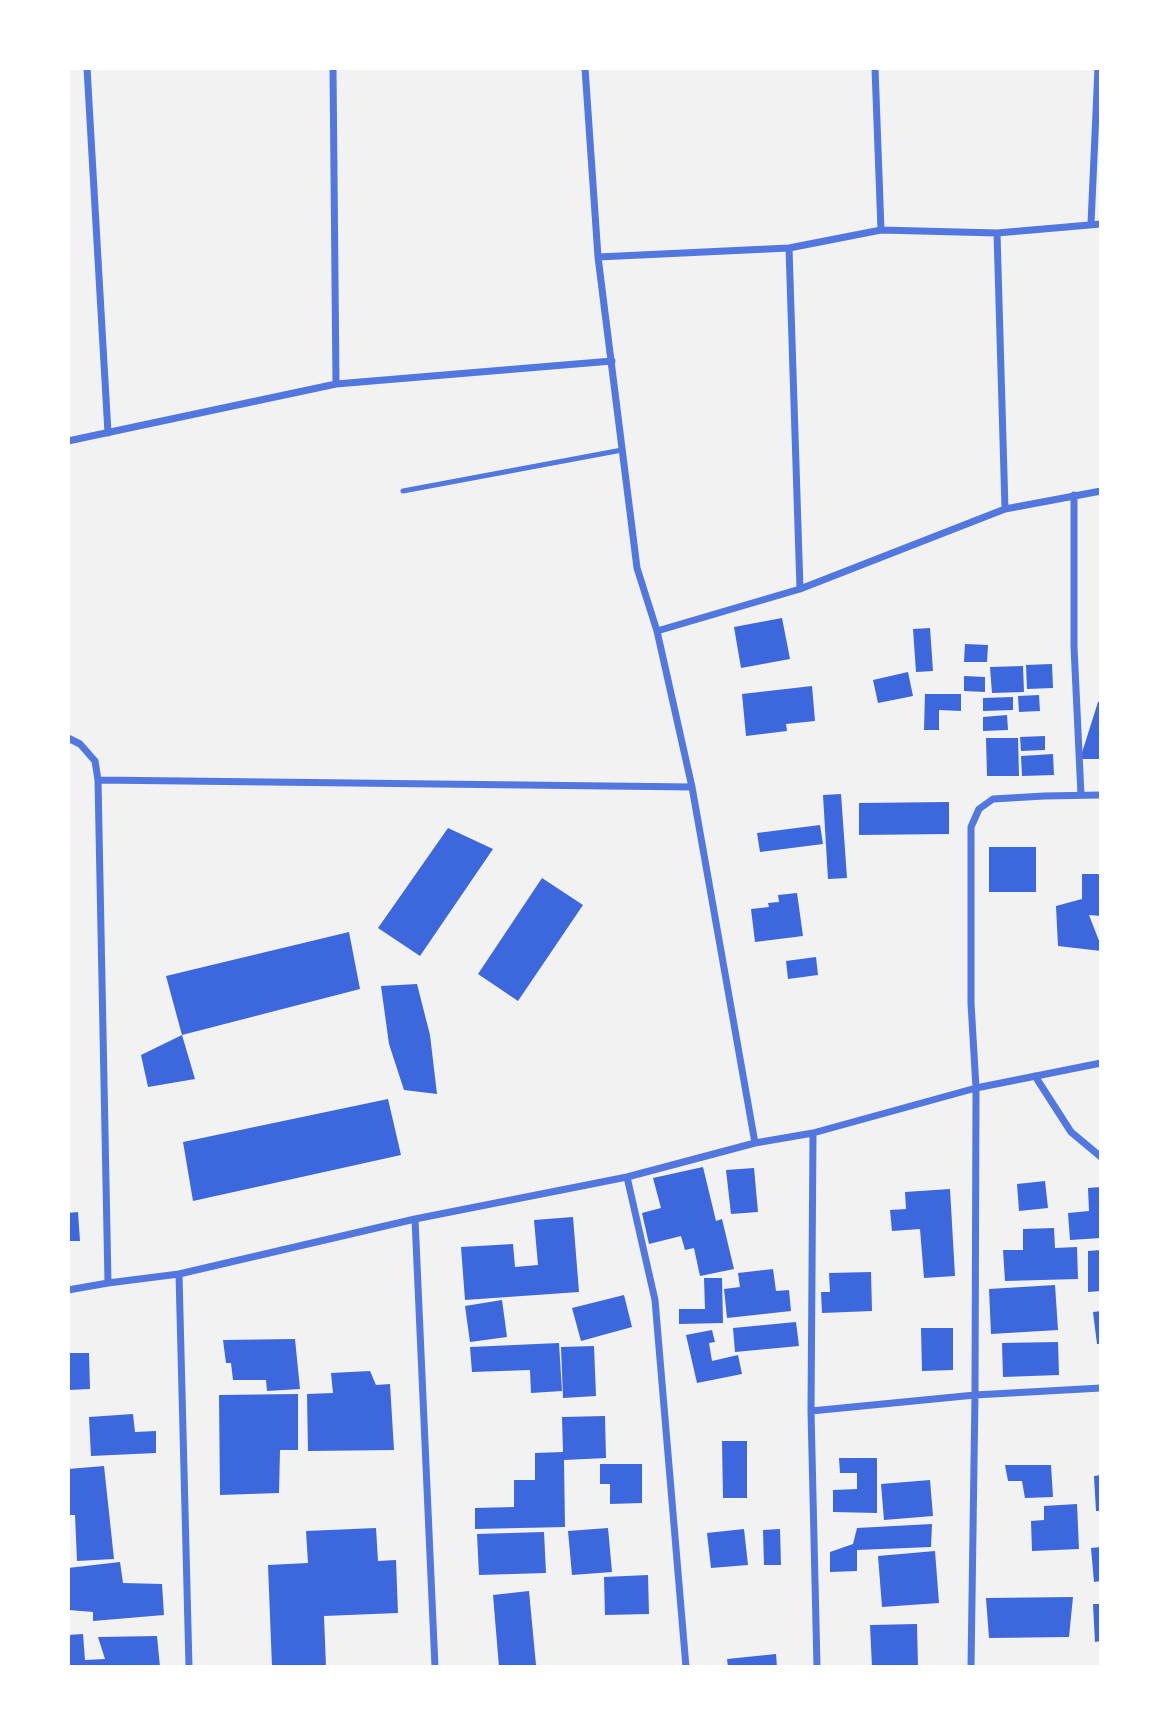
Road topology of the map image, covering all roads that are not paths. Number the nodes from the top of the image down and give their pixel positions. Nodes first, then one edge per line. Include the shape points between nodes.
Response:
1 (87, 68) edge
2 (333, 68) edge
3 (586, 68) edge
4 (875, 68) edge
5 (1098, 68) edge
6 (1091, 224) junction
7 (1101, 224) edge
8 (881, 230) junction
9 (997, 233) junction
10 (789, 248) junction
11 (598, 257) junction
12 (612, 361) junction
13 (336, 384) junction
14 (108, 433) junction
15 (68, 441) edge
16 (622, 450) junction
17 (403, 491) dead end
18 (1101, 491) edge
19 (1074, 495) junction
20 (1004, 509) junction
21 (800, 589) junction
22 (657, 631) junction
23 (68, 738) edge
24 (98, 780) junction
25 (692, 786) junction
26 (1081, 795) junction
27 (1101, 795) edge
28 (1101, 1063) edge
29 (1035, 1076) junction
30 (976, 1088) junction
31 (813, 1133) junction
32 (755, 1143) junction
33 (1101, 1157) edge
34 (626, 1177) junction
35 (415, 1219) junction
36 (179, 1274) junction
37 (108, 1283) junction
38 (68, 1290) edge
39 (1101, 1388) edge
40 (975, 1395) junction
41 (811, 1411) junction
42 (189, 1667) edge
43 (435, 1667) edge
44 (686, 1667) edge
45 (817, 1667) edge
46 (971, 1667) edge

1 - 14 street
2 - 13 street
3 - 11 street
4 - 8 street
5 - 6 street
6 - 7 street
6 - 9 street
8 - 9 street
8 - 10 street
9 - 20 street
10 - 11 street
10 - 21 street
11 - 12 street
12 - 13 street
12 - 16 street
13 - 14 street
14 - 15 street
16 - 17 lane
16 - 22 street via 638,568
18 - 19 street
19 - 20 street
19 - 26 street via 1074,647
20 - 21 street
21 - 22 street
22 - 25 street
23 - 24 street via 95,761
24 - 25 street
24 - 37 street
25 - 32 street
26 - 27 street
26 - 30 street via 993,799 979,809 971,827
28 - 29 street
29 - 30 street
29 - 33 street via 1071,1132
30 - 31 street
30 - 40 street
31 - 32 street
31 - 41 street
32 - 34 street
34 - 35 street
34 - 44 street via 655,1300
35 - 36 street
35 - 43 street
36 - 37 street
36 - 42 street
37 - 38 street
39 - 40 street
40 - 41 street
40 - 46 street
41 - 45 street

